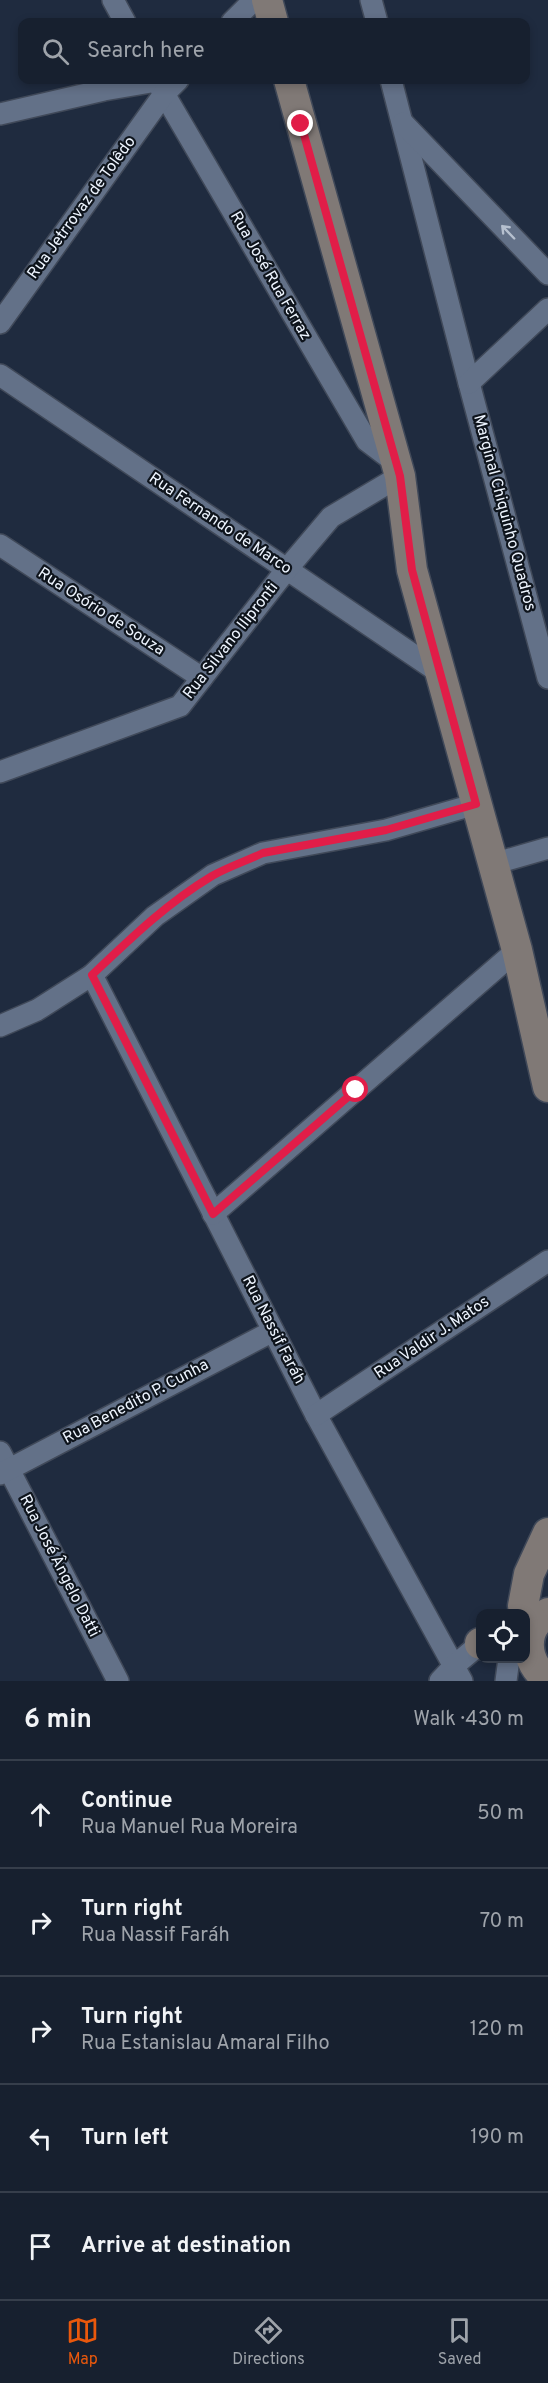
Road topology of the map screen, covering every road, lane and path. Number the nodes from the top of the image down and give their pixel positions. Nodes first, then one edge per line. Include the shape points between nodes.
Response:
1 (112, 0) edge
2 (254, 0) edge
3 (267, 0) edge
4 (371, 0) edge
5 (123, 18) edge
6 (236, 18) edge
7 (272, 18) edge
8 (375, 18) edge
9 (164, 84) edge
10 (290, 84) edge
11 (392, 84) edge
12 (0, 114) edge
13 (402, 123) junction
14 (548, 274) edge
15 (548, 309) edge
16 (0, 322) edge
17 (0, 375) edge
18 (469, 383) junction
19 (398, 470) junction
20 (0, 545) edge
21 (287, 569) junction
22 (440, 673) junction
23 (202, 678) junction
24 (548, 678) edge
25 (0, 772) edge
26 (476, 804) junction
27 (548, 848) edge
28 (493, 864) junction
29 (517, 950) junction
30 (92, 975) junction
31 (0, 1026) edge
32 (548, 1087) edge
33 (213, 1214) junction
34 (548, 1261) edge
35 (273, 1331) junction
36 (316, 1415) junction
37 (3, 1465) edge
38 (548, 1533) edge
39 (530, 1574) junction
40 (505, 1609) edge
41 (535, 1624) edge
42 (476, 1649) edge
43 (508, 1663) edge
44 (458, 1673) edge
45 (548, 1679) edge
46 (118, 1681) edge
47 (440, 1681) edge
48 (506, 1681) edge

1 - 5 street
2 - 6 street
3 - 7 main road
4 - 8 street
9 - 12 street via 104,90
9 - 16 street, Rua Jetrrovaz de Tolêdo
9 - 19 street, Rua José Rua Ferraz via 367,441
10 - 19 main road
11 - 13 street, Marginal Chiquinho Quadros
14 -> 13 street
13 - 18 street, Marginal Chiquinho Quadros
15 - 18 street
17 - 21 street, Rua Fernando de Marco
18 - 24 street, Marginal Chiquinho Quadros
19 - 21 street, Rua Silvano Ilipronti via 332,517
19 - 22 main road via 412,570
20 - 23 street, Rua Osório de Souza
21 - 22 street, Rua Fernando de Marco
21 - 23 street, Rua Silvano Ilipronti
22 - 26 main road
23 - 25 street, Rua Silvano Ilipronti via 180,706
26 - 28 main road
26 - 30 street via 386,830 263,853 233,866 213,875 155,916
27 - 28 street
28 - 29 main road
29 - 32 main road
29 - 33 street
30 - 31 street via 37,1010
30 - 33 street, Rua Nassif Faráh
33 - 35 street, Rua Nassif Faráh
34 - 36 street, Rua Valdir J. Matos
35 - 36 street, Rua Nassif Faráh
35 - 37 street, Rua Benedito P. Cunha
36 - 44 street, Rua Nassif Faráh
37 - 46 street, Rua José Ângelo Datti
38 - 39 main road
39 - 40 main road
39 - 41 main road via 523,1606
41 - 45 main road via 528,1641 530,1658
42 - 44 street
43 - 48 street
44 - 47 street

